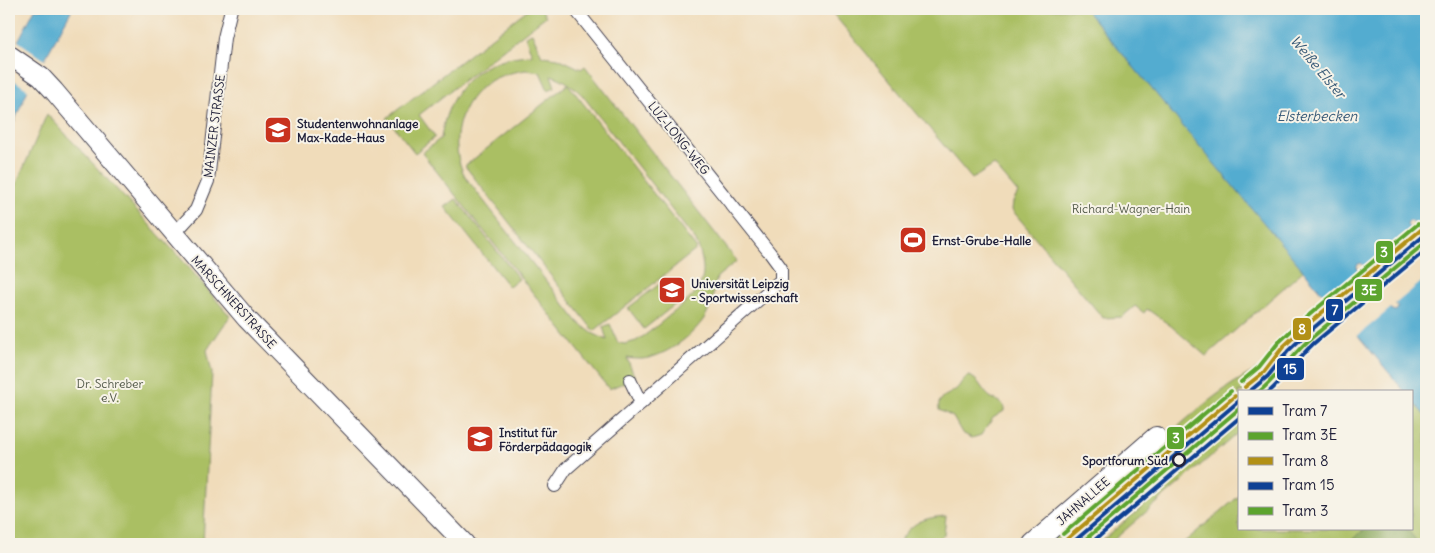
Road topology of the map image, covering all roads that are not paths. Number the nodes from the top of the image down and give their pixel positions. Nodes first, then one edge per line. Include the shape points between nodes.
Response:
1 (231, 9) edge
2 (575, 9) edge
3 (9, 55) edge
4 (174, 234) junction
5 (630, 380) dead end
6 (641, 403) junction
7 (1156, 438) dead end
8 (555, 486) dead end
9 (465, 544) edge
10 (1033, 544) edge

1 - 4 street, MAINZER STRASSE via 224,38 208,181 196,210
2 - 6 street, LUZ-LONG-WEG via 780,268 781,280
3 - 4 main road, MARSCHNERSTRASSE via 54,91
4 - 9 main road, MARSCHNERSTRASSE via 247,319
5 - 6 street
6 - 8 street via 566,469
7 - 10 main road, JAHNALLEE

